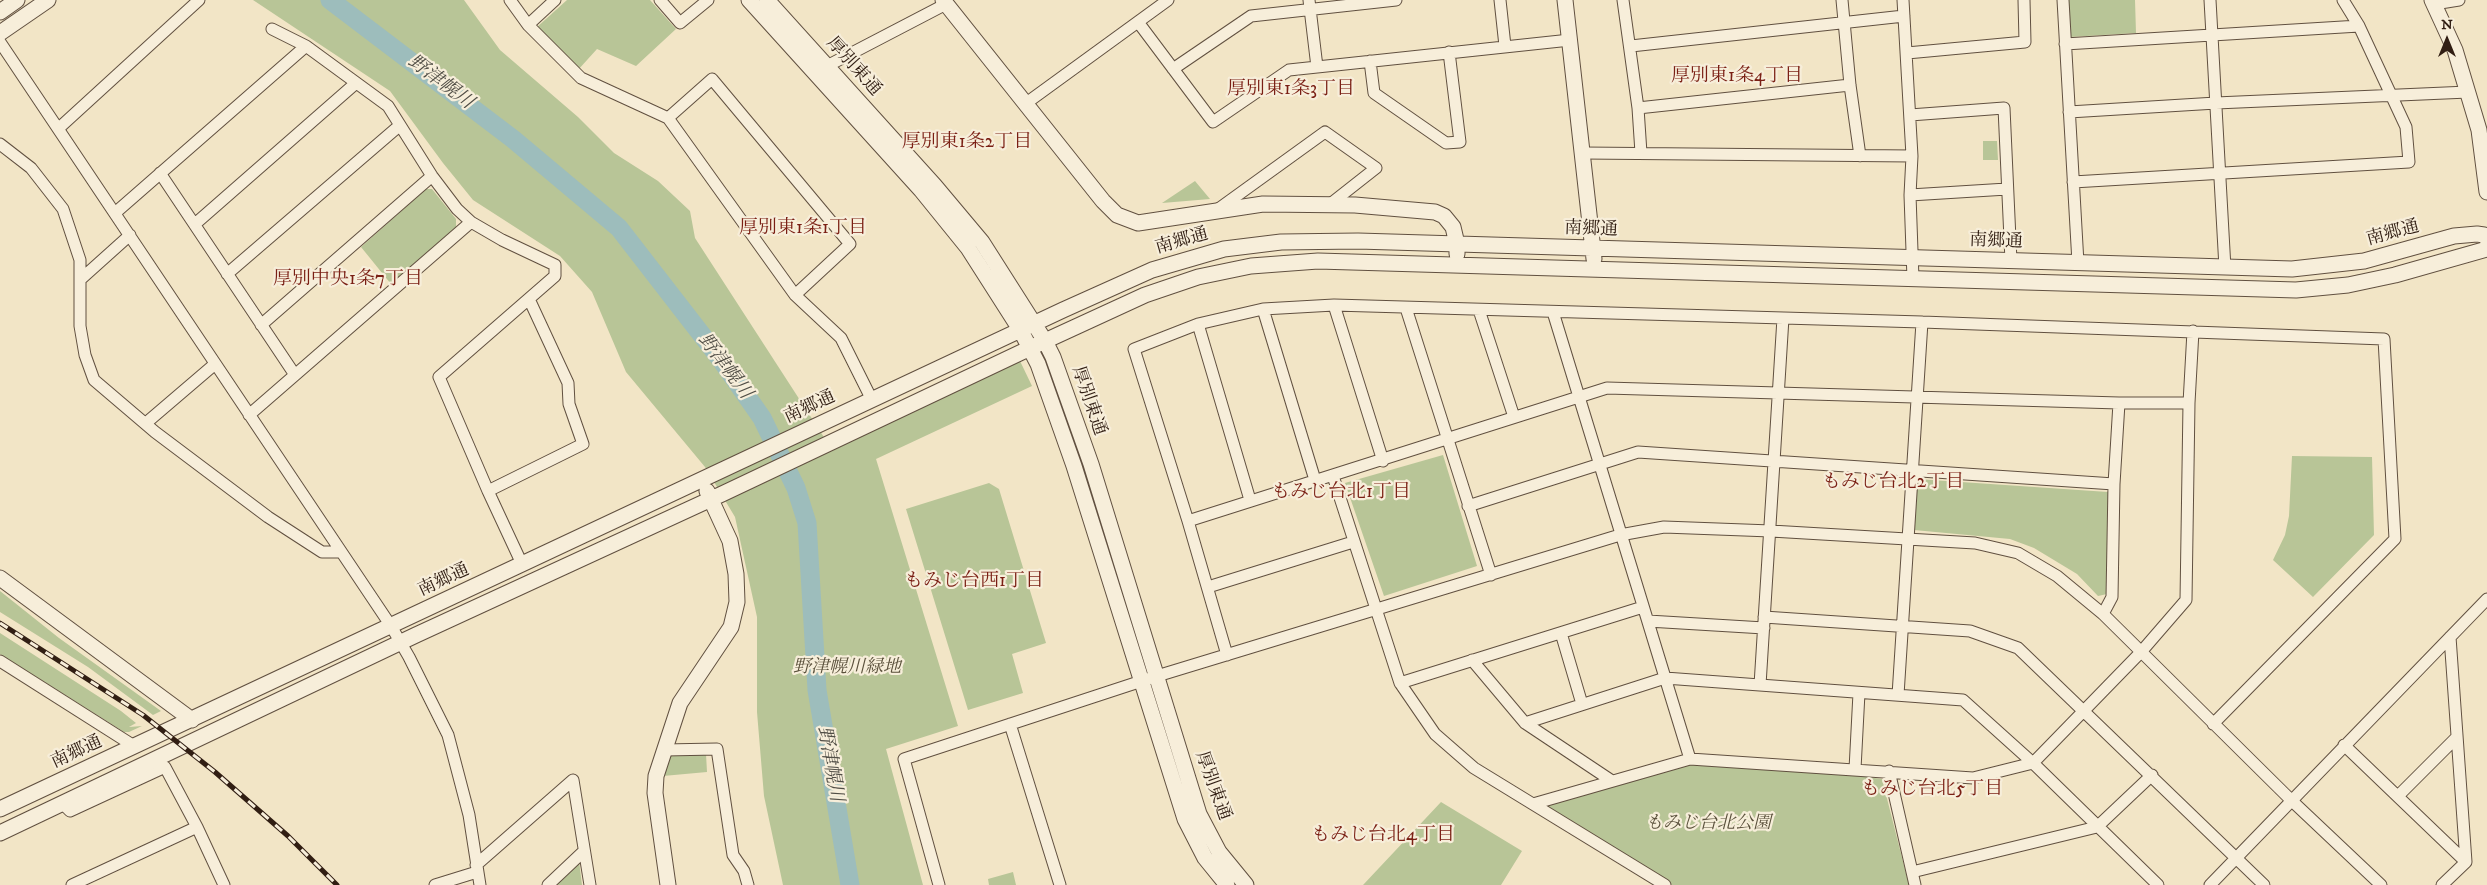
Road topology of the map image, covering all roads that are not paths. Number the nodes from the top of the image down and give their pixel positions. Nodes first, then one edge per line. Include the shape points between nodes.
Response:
1 (16, 0) edge
2 (48, 0) edge
3 (199, 0) edge
4 (510, 0) edge
5 (555, 0) edge
6 (660, 0) edge
7 (708, 0) edge
8 (749, 0) edge
9 (767, 0) edge
10 (1168, 0) edge
11 (1396, 0) edge
12 (1500, 0) edge
13 (1565, 0) edge
14 (1623, 0) edge
15 (1842, 0) edge
16 (1903, 0) edge
17 (2024, 0) edge
18 (2063, 0) edge
19 (2210, 0) edge
20 (2343, 0) edge
21 (2459, 0) edge
22 (944, 2) edge
23 (2433, 2) edge
24 (1310, 5) edge
25 (0, 12) edge
26 (1904, 16) junction
27 (1138, 22) junction
28 (1845, 23) junction
29 (528, 25) junction
30 (2359, 26) junction
31 (272, 29) dead end
32 (0, 33) edge
33 (2212, 36) junction
34 (1570, 40) junction
35 (0, 42) edge
36 (2065, 44) junction
37 (306, 46) junction
38 (1505, 46) junction
39 (1631, 46) junction
40 (1449, 52) junction
41 (1908, 53) junction
42 (1370, 61) junction
43 (827, 66) junction
44 (1317, 67) junction
45 (1172, 68) junction
46 (356, 83) junction
47 (1850, 85) junction
48 (2468, 92) junction
49 (2389, 94) junction
50 (2216, 103) junction
51 (1025, 104) junction
52 (1638, 108) junction
53 (2069, 112) junction
54 (1910, 115) junction
55 (668, 118) junction
56 (399, 126) junction
57 (59, 128) junction
58 (0, 144) edge
59 (1583, 153) junction
60 (1641, 153) junction
61 (1860, 156) junction
62 (1912, 156) junction
63 (160, 173) junction
64 (2219, 173) junction
65 (432, 176) junction
66 (2073, 182) junction
67 (2007, 189) junction
68 (2487, 192) edge
69 (1910, 195) junction
70 (1329, 205) junction
71 (1215, 211) junction
72 (115, 213) junction
73 (471, 222) junction
74 (195, 224) junction
75 (130, 235) junction
76 (2487, 239) edge
77 (1457, 244) junction
78 (2487, 248) edge
79 (1593, 249) junction
80 (1913, 258) junction
81 (2010, 261) junction
82 (2078, 263) junction
83 (1457, 265) junction
84 (2225, 268) junction
85 (1595, 269) junction
86 (227, 274) junction
87 (81, 279) junction
88 (1913, 279) junction
89 (795, 295) junction
90 (529, 299) junction
91 (1334, 305) junction
92 (1406, 308) junction
93 (1263, 309) junction
94 (1479, 310) junction
95 (1553, 312) junction
96 (1783, 318) junction
97 (1922, 322) junction
98 (1036, 324) junction
99 (1198, 324) junction
100 (262, 325) junction
101 (1021, 331) junction
102 (2193, 331) junction
103 (1045, 341) junction
104 (1030, 348) junction
105 (215, 364) junction
106 (295, 374) junction
107 (1780, 394) junction
108 (1578, 397) junction
109 (1917, 397) junction
110 (872, 400) junction
111 (2119, 403) junction
112 (2190, 403) junction
113 (249, 415) junction
114 (1514, 417) junction
115 (146, 424) junction
116 (1446, 439) junction
117 (1383, 461) junction
118 (1775, 461) junction
119 (1600, 464) junction
120 (1912, 469) junction
121 (1333, 476) junction
122 (701, 480) junction
123 (1314, 480) junction
124 (2114, 484) junction
125 (488, 491) junction
126 (712, 499) junction
127 (1250, 500) junction
128 (1468, 506) junction
129 (1188, 521) junction
130 (1770, 531) junction
131 (1620, 535) junction
132 (1907, 541) junction
133 (1353, 542) junction
134 (340, 552) junction
135 (522, 564) junction
136 (1491, 575) junction
137 (0, 578) edge
138 (1208, 587) junction
139 (2487, 600) edge
140 (1643, 606) junction
141 (1375, 610) junction
142 (2103, 614) junction
143 (1648, 621) junction
144 (1764, 622) junction
145 (1902, 625) junction
146 (391, 626) junction
147 (1561, 633) junction
148 (2450, 637) junction
149 (401, 643) junction
150 (2141, 652) junction
151 (1227, 655) junction
152 (1472, 660) junction
153 (0, 661) edge
154 (1157, 676) junction
155 (1665, 678) junction
156 (1141, 682) junction
157 (1400, 683) junction
158 (1760, 685) junction
159 (1859, 693) junction
160 (1898, 694) junction
161 (1582, 704) junction
162 (2085, 710) junction
163 (192, 720) junction
164 (1525, 722) junction
165 (1010, 724) junction
166 (2213, 724) junction
167 (2456, 738) junction
168 (2344, 745) junction
169 (134, 746) junction
170 (664, 750) junction
171 (1690, 759) junction
172 (2033, 763) junction
173 (1855, 769) junction
174 (1889, 772) junction
175 (2152, 775) junction
176 (1612, 781) junction
177 (2398, 796) junction
178 (2291, 800) junction
179 (62, 802) junction
180 (1533, 804) junction
181 (0, 809) edge
182 (197, 827) junction
183 (2097, 827) junction
184 (0, 833) edge
185 (584, 851) junction
186 (2236, 859) junction
187 (2466, 862) junction
188 (476, 868) junction
189 (1912, 872) junction
190 (72, 885) edge
191 (224, 885) edge
192 (435, 885) edge
193 (480, 885) edge
194 (548, 885) edge
195 (590, 885) edge
196 (668, 885) edge
197 (748, 885) edge
198 (939, 885) edge
199 (1060, 885) edge
200 (1227, 885) edge
201 (1246, 885) edge
202 (1665, 885) edge
203 (1915, 885) edge
204 (2158, 885) edge
205 (2210, 885) edge
206 (2264, 885) edge
207 (2381, 885) edge
208 (2442, 885) edge

1 - 25 street
2 - 32 street
3 - 57 street
4 - 29 street
5 - 29 street
6 - 7 street via 680,23
8 - 101 street, 厚別東通 via 968,248
9 - 43 street, 厚別東通
10 - 27 street
11 - 24 street
12 - 38 street
13 - 34 street
14 - 39 street
15 - 28 street
16 - 26 street
17 - 41 street via 2025,42
18 - 36 street
19 - 33 street
20 - 30 street
21 - 23 street
22 - 43 street
22 - 51 street
23 - 48 street
24 - 44 street
24 - 45 street via 1251,16
26 - 28 street
26 - 41 street
27 - 45 street
27 - 51 street
28 - 39 street
28 - 47 street
29 - 55 street via 581,78
30 - 33 street
30 - 49 street
31 - 37 street
33 - 36 street
33 - 50 street
34 - 38 street
34 - 59 street
35 - 57 street
36 - 53 street
37 - 46 street
37 - 63 street
38 - 40 street
39 - 52 street
40 - 42 street
40 - 42 street via 1460,142 1446,143 1374,93
41 - 54 street
42 - 44 street
43 - 98 street, 厚別東通 via 982,242
44 - 45 street via 1289,70 1213,122
46 - 56 street via 388,106
46 - 74 street
47 - 52 street
47 - 61 street
48 - 49 street
48 - 68 street via 2479,130
49 - 50 street
49 - 64 street via 2406,127 2409,162
50 - 53 street
50 - 64 street
51 - 71 street via 1117,215 1138,223
52 - 60 street
53 - 66 street
54 - 62 street
54 - 67 street via 2004,108
55 - 89 street
55 - 89 street via 712,79 850,244
56 - 65 street
56 - 86 street
57 - 72 street
58 - 87 street via 31,168 60,202 80,260
59 - 60 street
59 - 79 street
60 - 61 street
61 - 62 street
62 - 69 street
63 - 72 street
63 - 74 street
64 - 66 street
64 - 84 street
65 - 73 street
65 - 100 street
66 - 82 street
67 - 69 street
67 - 81 street
69 - 80 street
70 - 71 street via 1263,204
70 - 71 street via 1376,168 1325,132
70 - 77 street via 1435,212 1444,216 1453,227
72 - 75 street
73 - 90 street via 555,265 554,276
73 - 106 street
74 - 86 street
75 - 87 street
75 - 105 street
76 - 84 street, 南郷通 via 2484,234 2454,236 2391,255 2325,267
77 - 79 street, 南郷通
77 - 83 street
77 - 98 street, 南郷通 via 1317,241 1224,249 1152,270
78 - 88 street via 2394,275 2348,285 2296,290
79 - 80 street, 南郷通
79 - 85 street
80 - 81 street, 南郷通
80 - 88 street
81 - 82 street, 南郷通
82 - 84 street, 南郷通
83 - 85 street
83 - 103 street via 1318,262 1251,266 1160,290
85 - 88 street
86 - 100 street
87 - 115 street via 80,326 94,380
89 - 110 street via 841,338
90 - 125 street via 439,377
90 - 125 street via 568,383 569,404 583,444
91 - 92 street
91 - 93 street
91 - 117 street
92 - 94 street
92 - 116 street
93 - 99 street
93 - 123 street
94 - 95 street
94 - 114 street
95 - 96 street
95 - 108 street
96 - 97 street
96 - 107 street
97 - 102 street
97 - 109 street
98 - 101 street, 南郷通
98 - 103 street, 厚別東通
99 - 127 street
99 - 129 street via 1134,349
100 - 106 street
101 - 104 street, 厚別東通
101 - 110 street, 南郷通
102 - 112 street
102 - 166 street via 2384,339 2395,539
103 - 104 street
103 - 154 street, 厚別東通 via 1090,464
104 - 126 street
104 - 156 street, 厚別東通 via 1074,466
105 - 113 street
105 - 115 street
106 - 113 street
107 - 108 street via 1607,388
107 - 109 street
107 - 118 street
108 - 114 street
108 - 119 street
109 - 111 street
109 - 120 street
110 - 122 street, 南郷通
111 - 112 street
111 - 124 street
112 - 150 street via 2186,600
113 - 134 street
114 - 116 street
115 - 134 street via 268,517 322,552
116 - 117 street
116 - 128 street
117 - 121 street
118 - 119 street via 1638,452
118 - 120 street
118 - 130 street
119 - 128 street
119 - 131 street
120 - 124 street
120 - 132 street
121 - 123 street
121 - 133 street
122 - 126 street
122 - 135 street, 南郷通
123 - 127 street
124 - 142 street via 2112,597
125 - 135 street
126 - 149 street
126 - 170 street via 730,540 737,602 731,627 680,703
127 - 129 street
128 - 136 street
129 - 138 street
130 - 131 street via 1664,528
130 - 132 street
130 - 144 street
131 - 136 street
131 - 140 street
132 - 142 street via 1975,544 2018,553 2057,576
132 - 145 street
133 - 138 street
133 - 141 street
134 - 146 street
135 - 146 street, 南郷通
136 - 141 street
137 - 163 street
138 - 151 street
139 - 148 street
140 - 143 street
140 - 147 street
141 - 151 street
141 - 157 street
142 - 150 street
143 - 144 street
143 - 155 street
144 - 145 street
144 - 158 street
145 - 160 street
145 - 162 street via 1970,631 2018,648
146 - 149 street
146 - 163 street, 南郷通
147 - 152 street
147 - 161 street
148 - 167 street
148 - 168 street
149 - 179 street
149 - 188 street via 448,735 467,806
150 - 162 street
150 - 166 street
151 - 154 street
152 - 157 street
152 - 164 street
153 - 169 street
154 - 156 street
154 - 201 street, 厚別東通 via 1199,814 1219,852
155 - 158 street
155 - 161 street
155 - 171 street
156 - 165 street
156 - 200 street, 厚別東通 via 1185,819 1205,858
157 - 180 street via 1435,734 1474,768
158 - 159 street
159 - 160 street
159 - 173 street
160 - 172 street via 1963,700
161 - 164 street
162 - 172 street
162 - 175 street
163 - 169 street, 南郷通
164 - 176 street
165 - 198 street via 904,759
165 - 199 street
166 - 178 street
167 - 177 street
167 - 187 street
168 - 177 street
168 - 178 street
169 - 181 street, 南郷通
170 - 196 street via 656,776 655,793
170 - 197 street via 717,749 733,855 744,871
171 - 173 street
171 - 176 street
172 - 174 street via 1973,778
172 - 183 street
173 - 174 street
174 - 189 street
175 - 183 street
175 - 186 street
176 - 180 street
177 - 187 street
178 - 186 street
178 - 207 street
179 - 182 street via 70,811 165,768
179 - 184 street
180 - 202 street
182 - 190 street
182 - 191 street
183 - 189 street
183 - 204 street
185 - 188 street via 573,780
185 - 194 street
185 - 195 street
186 - 205 street
186 - 206 street
187 - 208 street
188 - 192 street
188 - 193 street
189 - 203 street

